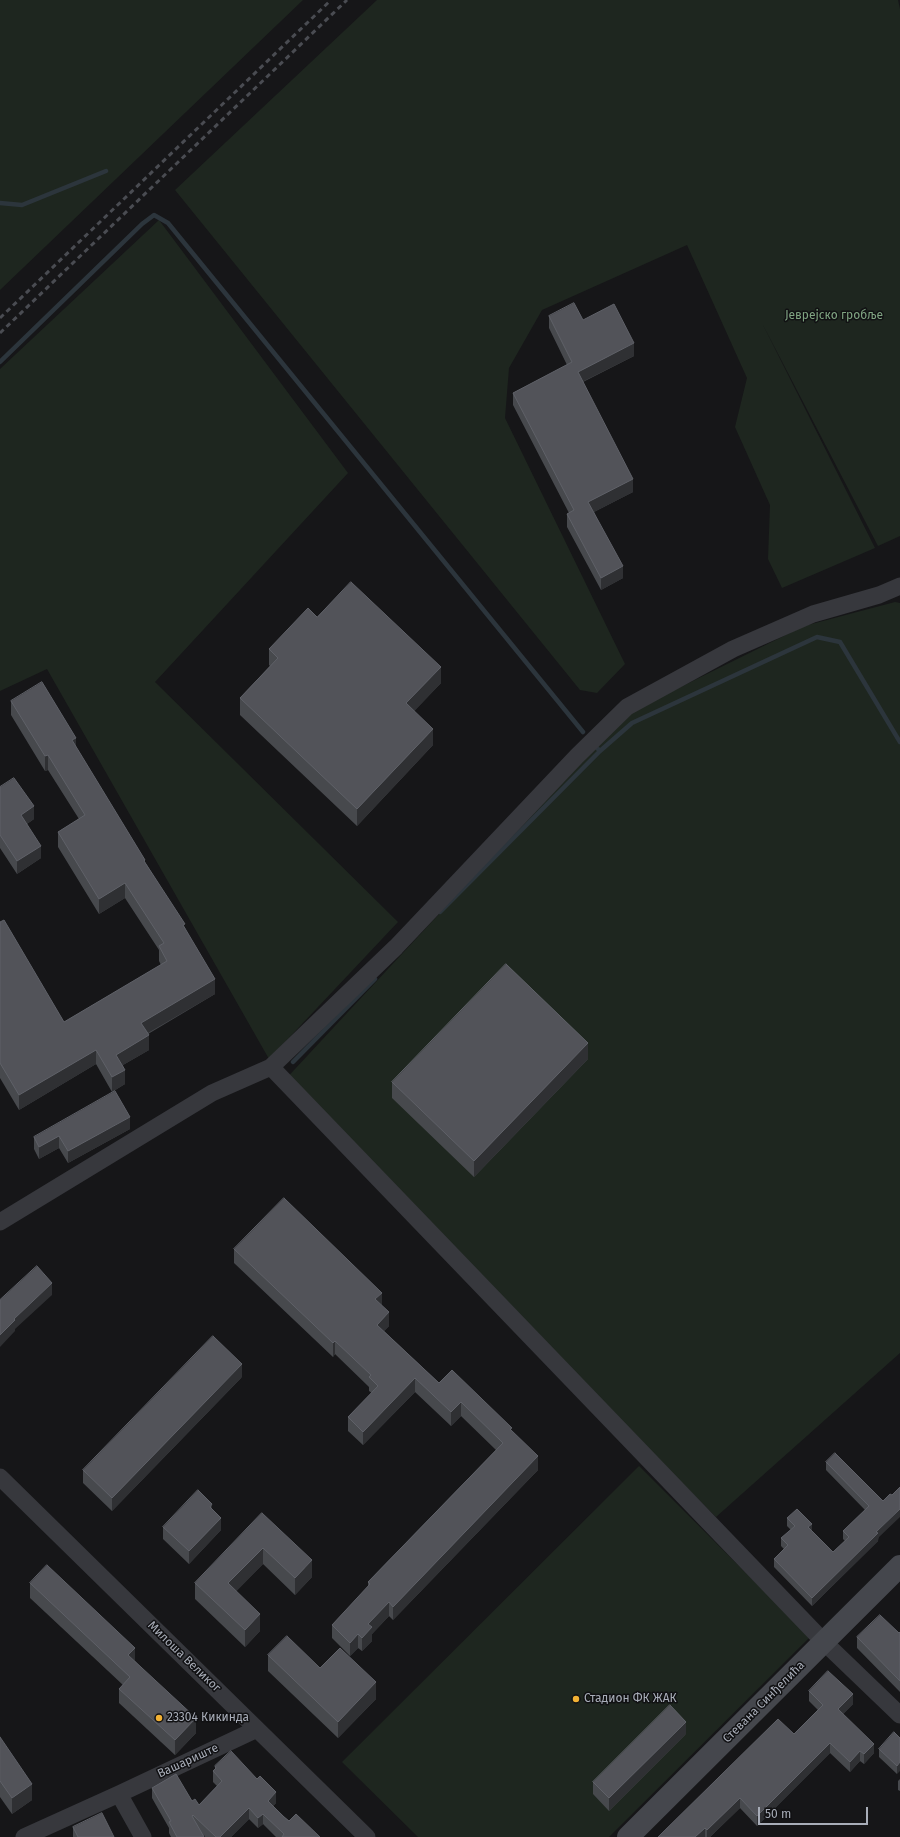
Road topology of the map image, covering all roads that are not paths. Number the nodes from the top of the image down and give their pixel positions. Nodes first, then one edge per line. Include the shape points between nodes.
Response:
1 (900, 586) edge
2 (271, 1067) junction
3 (0, 1222) edge
4 (0, 1477) edge
5 (900, 1566) edge
6 (824, 1642) junction
7 (900, 1715) edge
8 (257, 1729) junction
9 (119, 1794) junction
10 (24, 1837) edge
11 (143, 1837) edge
12 (367, 1837) edge
13 (628, 1837) edge

1 - 2 street via 879,595 813,614 739,647 627,707 577,756 396,947
2 - 3 street via 212,1093
2 - 6 street
4 - 8 street, Милоша Великог
5 - 6 street, Стевана Синђелића
6 - 7 street
6 - 13 street, Стевана Синђелића
8 - 9 street, Вашариште
8 - 12 street, Милоша Великог
9 - 10 street, Вашариште
9 - 11 street

